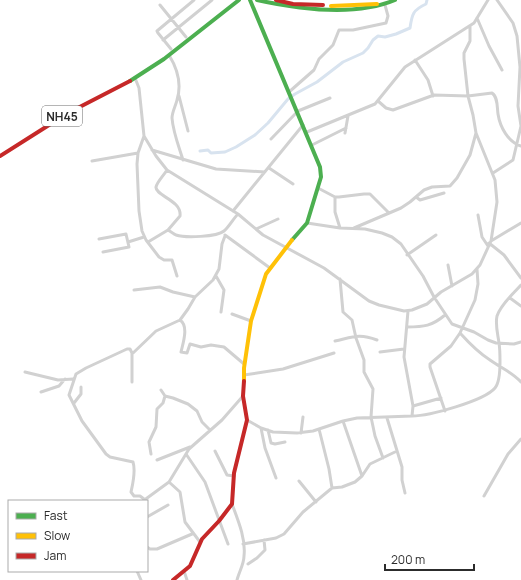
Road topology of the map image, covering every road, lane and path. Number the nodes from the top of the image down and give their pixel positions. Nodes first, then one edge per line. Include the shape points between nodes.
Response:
1 (194, 0) edge
2 (212, 0) edge
3 (233, 0) edge
4 (239, 0) edge
5 (250, 0) edge
6 (257, 0) edge
7 (276, 0) edge
8 (390, 0) edge
9 (395, 0) edge
10 (488, 0) edge
11 (497, 0) edge
12 (160, 4) dead end
13 (385, 5) junction
14 (477, 18) junction
15 (172, 19) junction
16 (470, 26) junction
17 (178, 27) junction
18 (186, 37) junction
19 (163, 40) junction
20 (171, 49) junction
21 (169, 55) junction
22 (415, 60) junction
23 (502, 70) dead end
24 (135, 78) junction
25 (289, 92) junction
26 (178, 95) junction
27 (433, 96) junction
28 (468, 96) junction
29 (330, 98) dead end
30 (520, 98) edge
31 (378, 101) junction
32 (298, 111) junction
33 (348, 115) junction
34 (303, 125) junction
35 (346, 128) junction
36 (188, 131) dead end
37 (307, 132) junction
38 (476, 133) junction
39 (345, 134) dead end
40 (144, 136) junction
41 (271, 139) dead end
42 (312, 145) junction
43 (516, 145) junction
44 (521, 146) edge
45 (152, 150) junction
46 (138, 153) junction
47 (0, 156) edge
48 (183, 160) junction
49 (92, 162) dead end
50 (269, 168) junction
51 (167, 170) junction
52 (265, 172) junction
53 (493, 173) junction
54 (293, 184) dead end
55 (318, 188) junction
56 (444, 193) dead end
57 (335, 197) junction
58 (416, 197) junction
59 (234, 211) junction
60 (389, 213) junction
61 (238, 214) junction
62 (478, 215) dead end
63 (278, 219) dead end
64 (307, 223) junction
65 (521, 223) edge
66 (340, 228) junction
67 (354, 228) junction
68 (256, 229) junction
69 (168, 230) junction
70 (224, 234) junction
71 (436, 235) dead end
72 (144, 237) junction
73 (99, 239) dead end
74 (128, 242) junction
75 (148, 242) junction
76 (489, 244) junction
77 (286, 247) junction
78 (103, 252) dead end
79 (408, 255) junction
80 (448, 265) dead end
81 (270, 268) junction
82 (477, 269) junction
83 (177, 276) dead end
84 (216, 276) junction
85 (340, 278) junction
86 (521, 278) edge
87 (521, 285) edge
88 (452, 286) junction
89 (134, 290) dead end
90 (195, 297) junction
91 (434, 297) junction
92 (510, 298) junction
93 (521, 306) edge
94 (408, 311) junction
95 (221, 312) dead end
96 (232, 314) dead end
97 (445, 315) junction
98 (180, 320) junction
99 (251, 321) junction
100 (407, 327) junction
101 (462, 328) junction
102 (460, 333) junction
103 (356, 336) junction
104 (377, 340) dead end
105 (335, 341) dead end
106 (521, 342) edge
107 (500, 344) junction
108 (404, 349) junction
109 (380, 352) dead end
110 (334, 353) dead end
111 (132, 354) junction
112 (244, 364) junction
113 (500, 367) junction
114 (25, 372) dead end
115 (244, 375) junction
116 (65, 379) junction
117 (73, 379) junction
118 (132, 382) dead end
119 (521, 382) edge
120 (81, 387) dead end
121 (161, 390) dead end
122 (41, 392) dead end
123 (165, 396) junction
124 (243, 396) junction
125 (441, 398) junction
126 (74, 403) junction
127 (413, 406) junction
128 (445, 410) junction
129 (303, 416) dead end
130 (412, 416) junction
131 (371, 417) junction
132 (387, 418) junction
133 (247, 420) junction
134 (343, 421) junction
135 (261, 428) junction
136 (319, 429) junction
137 (210, 430) junction
138 (268, 430) junction
139 (301, 433) junction
140 (521, 439) edge
141 (285, 442) dead end
142 (190, 447) junction
143 (215, 451) dead end
144 (397, 451) junction
145 (151, 454) dead end
146 (186, 454) junction
147 (383, 458) junction
148 (157, 460) dead end
149 (234, 476) junction
150 (362, 476) junction
151 (276, 478) dead end
152 (299, 481) dead end
153 (169, 482) junction
154 (332, 488) junction
155 (405, 493) dead end
156 (484, 496) dead end
157 (144, 500) edge
158 (316, 502) junction
159 (232, 504) junction
160 (168, 505) dead end
161 (148, 516) edge
162 (219, 522) junction
163 (192, 534) junction
164 (264, 540) junction
165 (200, 542) junction
166 (228, 544) dead end
167 (243, 544) junction
168 (148, 548) edge
169 (248, 564) dead end
170 (184, 571) junction
171 (173, 580) edge
172 (187, 580) edge
173 (237, 580) edge

1 - 15 street
2 - 17 street
3 - 18 main road, NH45
4 - 21 main road, NH45
5 - 25 main road
6 - 13 main road via 301,8 361,8
7 - 8 main road via 293,4 330,6 376,4
9 - 13 main road
10 - 14 street
11 - 30 street via 515,28 520,67
12 - 15 street
13 - 25 street via 388,16 386,23 353,30 339,30 333,45 319,59 314,70
14 - 16 street
14 - 23 street
15 - 17 street
15 - 19 street via 157,30
16 - 22 street
16 - 28 street via 470,41 464,55
17 - 18 street
17 - 19 street
18 - 20 main road, NH45
19 - 20 street
20 - 24 main road, NH45
21 - 24 main road, NH45
21 - 26 street via 176,69
22 - 27 street via 428,80
22 - 31 street via 400,73
24 - 40 street via 139,88
24 - 47 main road, NH45 via 58,119
25 - 32 main road
26 - 36 street
26 - 48 street via 172,118
27 - 28 street
27 - 31 street via 393,110
28 - 38 street
28 - 43 street via 494,94 498,116 504,130
29 - 32 street
30 - 43 street via 521,126
31 - 33 street
32 - 34 main road
32 - 41 street
33 - 35 street
33 - 37 street
34 - 37 main road
34 - 50 street
35 - 39 street
35 - 42 street
37 - 42 main road
38 - 53 street
38 - 58 street via 470,155 453,184 428,188
40 - 45 street
40 - 46 street
42 - 55 main road via 321,171
43 - 44 street
43 - 53 street via 513,160
45 - 48 street
45 - 51 street
46 - 49 street
46 - 72 street via 139,211
48 - 52 street via 216,169
50 - 52 street
50 - 54 street
51 - 59 street
51 - 69 street via 156,188 175,203 181,213
52 - 59 street
53 - 76 street via 497,202
55 - 57 street
55 - 64 main road
56 - 58 street via 420,200
57 - 60 street via 370,194
57 - 66 street via 335,212
58 - 60 street
59 - 61 street
60 - 67 street
61 - 68 street
61 - 70 street
62 - 76 street via 482,237
63 - 68 street
64 - 66 street
64 - 77 main road
65 - 76 street
66 - 67 street
67 - 79 street via 374,230 392,237 401,244
68 - 77 street
69 - 70 street via 181,236
69 - 75 street
70 - 81 street
70 - 84 street
71 - 79 street
72 - 74 street
72 - 75 street
73 - 74 street via 126,234
74 - 78 street via 129,247
75 - 83 street via 159,257 172,260
76 - 82 street
76 - 86 street via 504,255
77 - 81 main road
77 - 85 street
79 - 91 street
80 - 88 street
81 - 99 main road
82 - 88 street
82 - 101 street via 475,300
84 - 90 street
84 - 95 street via 224,290
85 - 94 street via 373,303
85 - 103 street via 343,312 352,320
87 - 92 street
88 - 91 street
89 - 90 street via 160,287
90 - 98 street
91 - 94 street via 427,304
91 - 97 street
92 - 93 street
92 - 107 street via 496,321
94 - 100 street
96 - 99 street
97 - 100 street via 435,323
97 - 101 street via 452,324
98 - 111 street via 156,332
98 - 112 street via 185,326 181,352 186,353 190,344 224,347
99 - 112 main road
100 - 108 street
101 - 102 street
101 - 107 street
102 - 113 street via 474,348
102 - 125 street via 430,364
103 - 104 street
103 - 105 street
103 - 131 street via 364,360 364,372 373,389
106 - 107 street
107 - 113 street
108 - 109 street
108 - 127 street
110 - 115 street via 283,369
111 - 117 street via 130,349 123,350 86,368
111 - 118 street
112 - 115 main road
113 - 119 street via 512,373
113 - 128 street via 499,380 494,389 467,403
114 - 116 street via 58,380
115 - 124 main road
116 - 117 street
116 - 122 street via 58,386
117 - 126 street via 74,384 69,395
120 - 126 street via 81,394
121 - 123 street
123 - 137 street via 188,404 197,411 202,422
123 - 145 street via 157,409 156,427 149,442
124 - 133 main road
124 - 137 street
125 - 127 street
125 - 128 street
126 - 157 street via 82,421 106,454 133,462 134,479 131,492 133,496 140,496
127 - 130 street
128 - 130 street
129 - 139 street
130 - 132 street
131 - 132 street
131 - 134 street
131 - 147 street
132 - 144 street
133 - 135 street
133 - 149 main road
134 - 136 street
134 - 150 street
135 - 138 street
135 - 151 street
136 - 139 street
136 - 154 street
137 - 142 street
138 - 139 street
138 - 141 street via 271,443
140 - 156 street via 508,454
142 - 146 street
142 - 148 street
143 - 149 street via 227,475
144 - 147 street
144 - 155 street
146 - 153 street
146 - 162 street via 205,482
147 - 150 street via 370,464
149 - 159 main road
150 - 154 street via 348,485
152 - 158 street
153 - 157 street
153 - 163 street via 180,492 184,519
154 - 158 street
158 - 164 street via 299,515 287,532 276,538
159 - 162 main road
159 - 167 street via 240,523
160 - 161 street
162 - 165 main road
162 - 166 street
163 - 165 street
163 - 168 street via 157,549
164 - 167 street
164 - 169 street via 265,550
165 - 170 main road via 194,559
167 - 173 street via 244,556
170 - 171 main road
170 - 172 street

